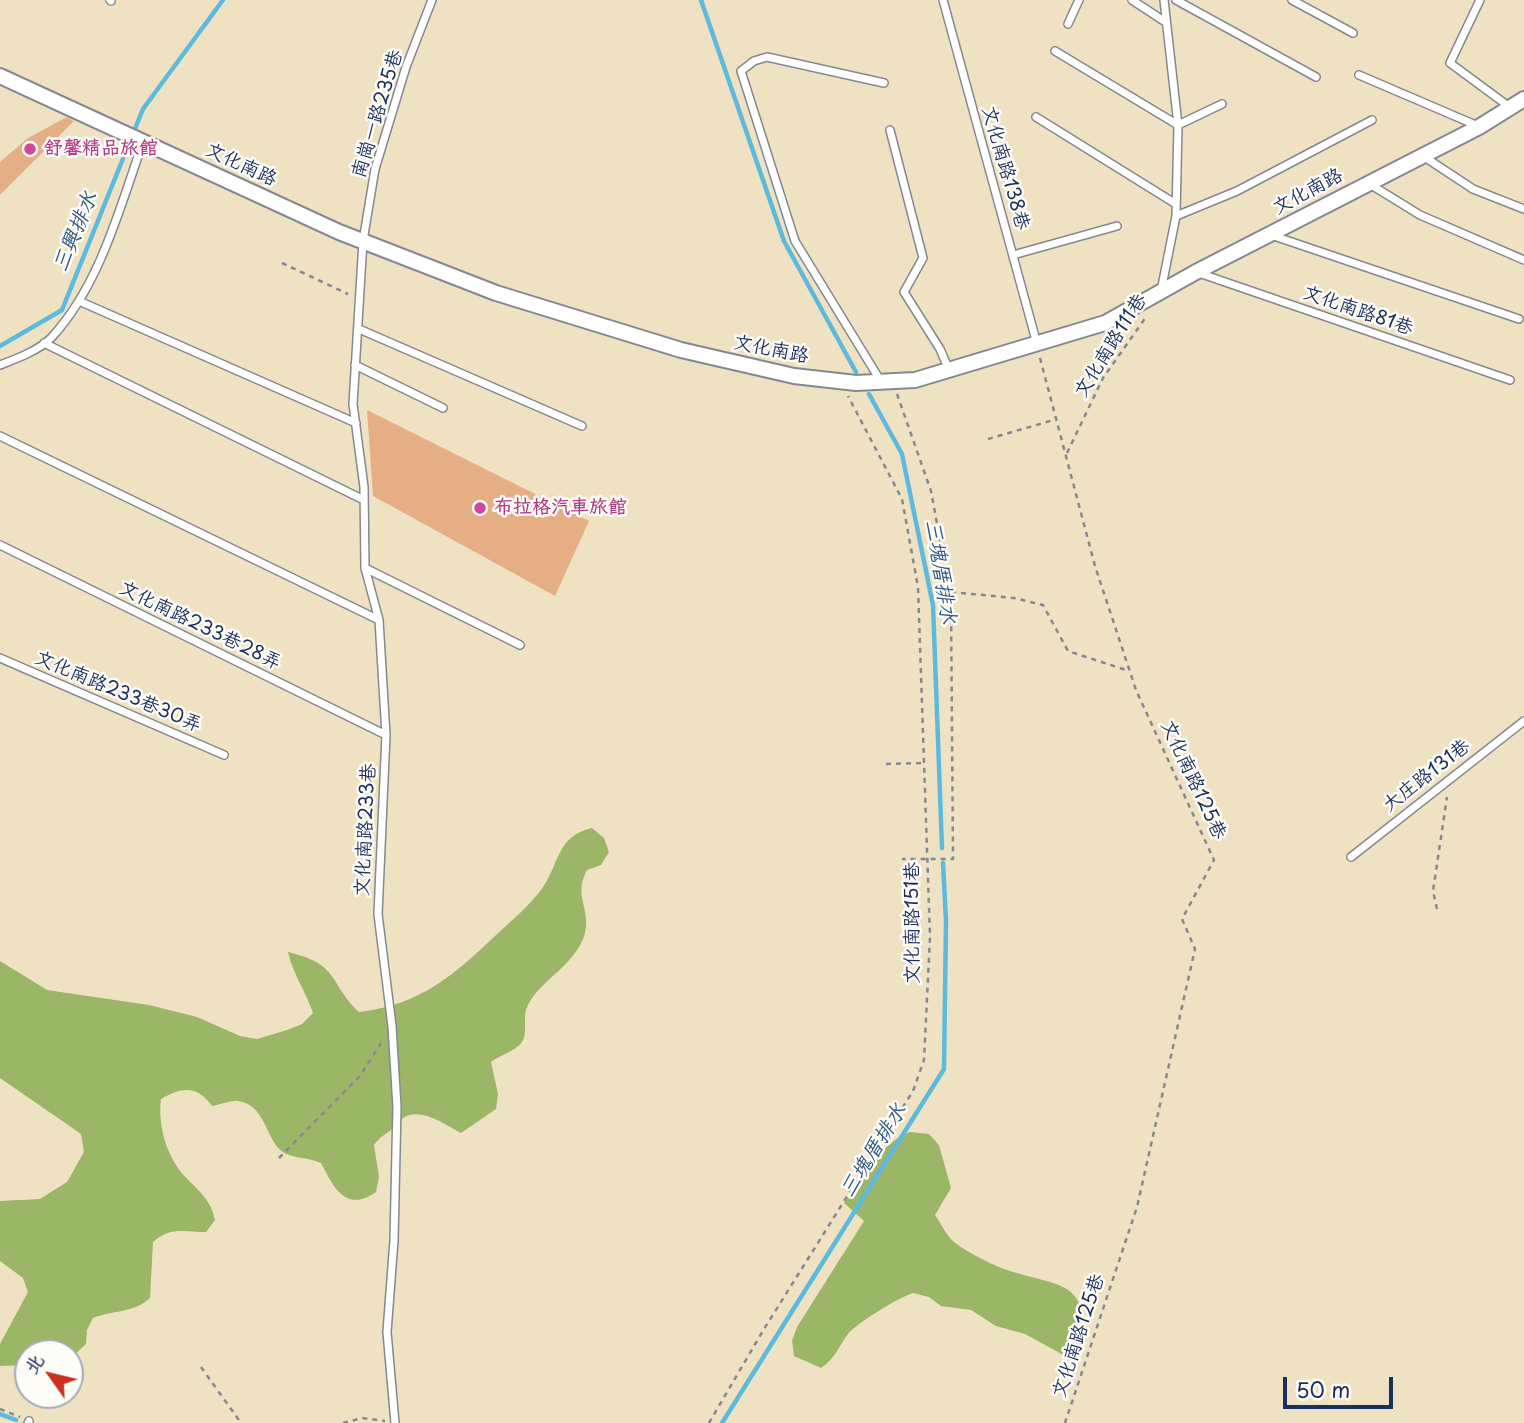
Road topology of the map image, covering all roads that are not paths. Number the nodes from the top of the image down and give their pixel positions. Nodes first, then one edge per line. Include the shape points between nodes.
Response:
1 (432, 0) edge
2 (943, 0) edge
3 (1079, 0) edge
4 (1132, 0) edge
5 (1164, 0) edge
6 (1176, 0) edge
7 (1292, 0) edge
8 (1480, 0) edge
9 (1164, 21) junction
10 (1068, 24) dead end
11 (1353, 33) dead end
12 (1055, 51) dead end
13 (1359, 75) dead end
14 (0, 76) edge
15 (1316, 77) dead end
16 (884, 83) dead end
17 (1524, 99) edge
18 (1222, 104) dead end
19 (1511, 108) junction
20 (1036, 117) dead end
21 (1372, 120) dead end
22 (1178, 125) junction
23 (1479, 127) junction
24 (890, 130) dead end
25 (144, 141) junction
26 (1422, 155) junction
27 (1367, 183) junction
28 (1177, 204) junction
29 (1524, 209) edge
30 (1176, 216) junction
31 (1117, 226) dead end
32 (1268, 234) junction
33 (363, 241) junction
34 (1013, 255) junction
35 (1524, 260) edge
36 (1196, 272) junction
37 (1161, 292) junction
38 (79, 301) junction
39 (1519, 319) dead end
40 (359, 329) junction
41 (44, 343) junction
42 (1037, 345) junction
43 (0, 365) edge
44 (355, 365) junction
45 (949, 371) junction
46 (1510, 380) dead end
47 (886, 381) junction
48 (443, 408) dead end
49 (356, 424) junction
50 (582, 426) dead end
51 (0, 436) edge
52 (364, 500) junction
53 (0, 545) edge
54 (365, 568) junction
55 (379, 620) junction
56 (520, 645) dead end
57 (0, 658) edge
58 (1524, 721) edge
59 (386, 735) junction
60 (224, 755) dead end
61 (1351, 857) dead end
62 (395, 1422) edge

1 - 33 lane, 南崗一路235巷 via 375,169
2 - 34 lane, 文化南路138巷
3 - 10 lane
4 - 9 lane
5 - 9 lane
6 - 15 lane
7 - 11 lane
8 - 19 lane via 1450,64
9 - 22 lane
12 - 22 lane
13 - 23 lane
14 - 25 street, 文化南路
16 - 47 lane via 766,57 741,71 795,241
17 - 19 street, 文化南路
18 - 22 lane
19 - 23 street, 文化南路
20 - 28 lane
21 - 30 lane via 1237,191
22 - 28 lane
23 - 26 street, 文化南路
24 - 45 lane via 923,258 904,292
25 - 33 street, 文化南路
25 - 38 lane via 113,229
26 - 27 street, 文化南路
26 - 29 lane via 1473,189
27 - 32 street, 文化南路
27 - 35 lane via 1420,215
28 - 30 lane
30 - 37 lane
31 - 34 lane
32 - 36 street, 文化南路
32 - 39 lane
33 - 40 lane, 文化南路233巷
33 - 47 street, 文化南路 via 496,293 681,350 794,376 856,383
34 - 42 lane, 文化南路138巷
36 - 37 street, 文化南路
36 - 46 lane, 文化南路81巷
37 - 42 street, 文化南路 via 1105,323
38 - 41 lane
38 - 49 lane
40 - 44 lane, 文化南路233巷
40 - 50 lane
41 - 43 lane
41 - 52 lane
42 - 45 street, 文化南路
44 - 48 lane
44 - 49 lane, 文化南路233巷 via 352,404
45 - 47 street, 文化南路 via 915,380
49 - 52 lane, 文化南路233巷
51 - 55 lane
52 - 54 lane, 文化南路233巷
53 - 59 lane, 文化南路233巷28弄
54 - 55 lane, 文化南路233巷
54 - 56 lane
55 - 59 lane, 文化南路233巷
57 - 60 lane, 文化南路233巷30弄
58 - 61 lane, 大庄路131巷
59 - 62 lane, 文化南路233巷 via 378,914 392,1026 397,1120 387,1332

